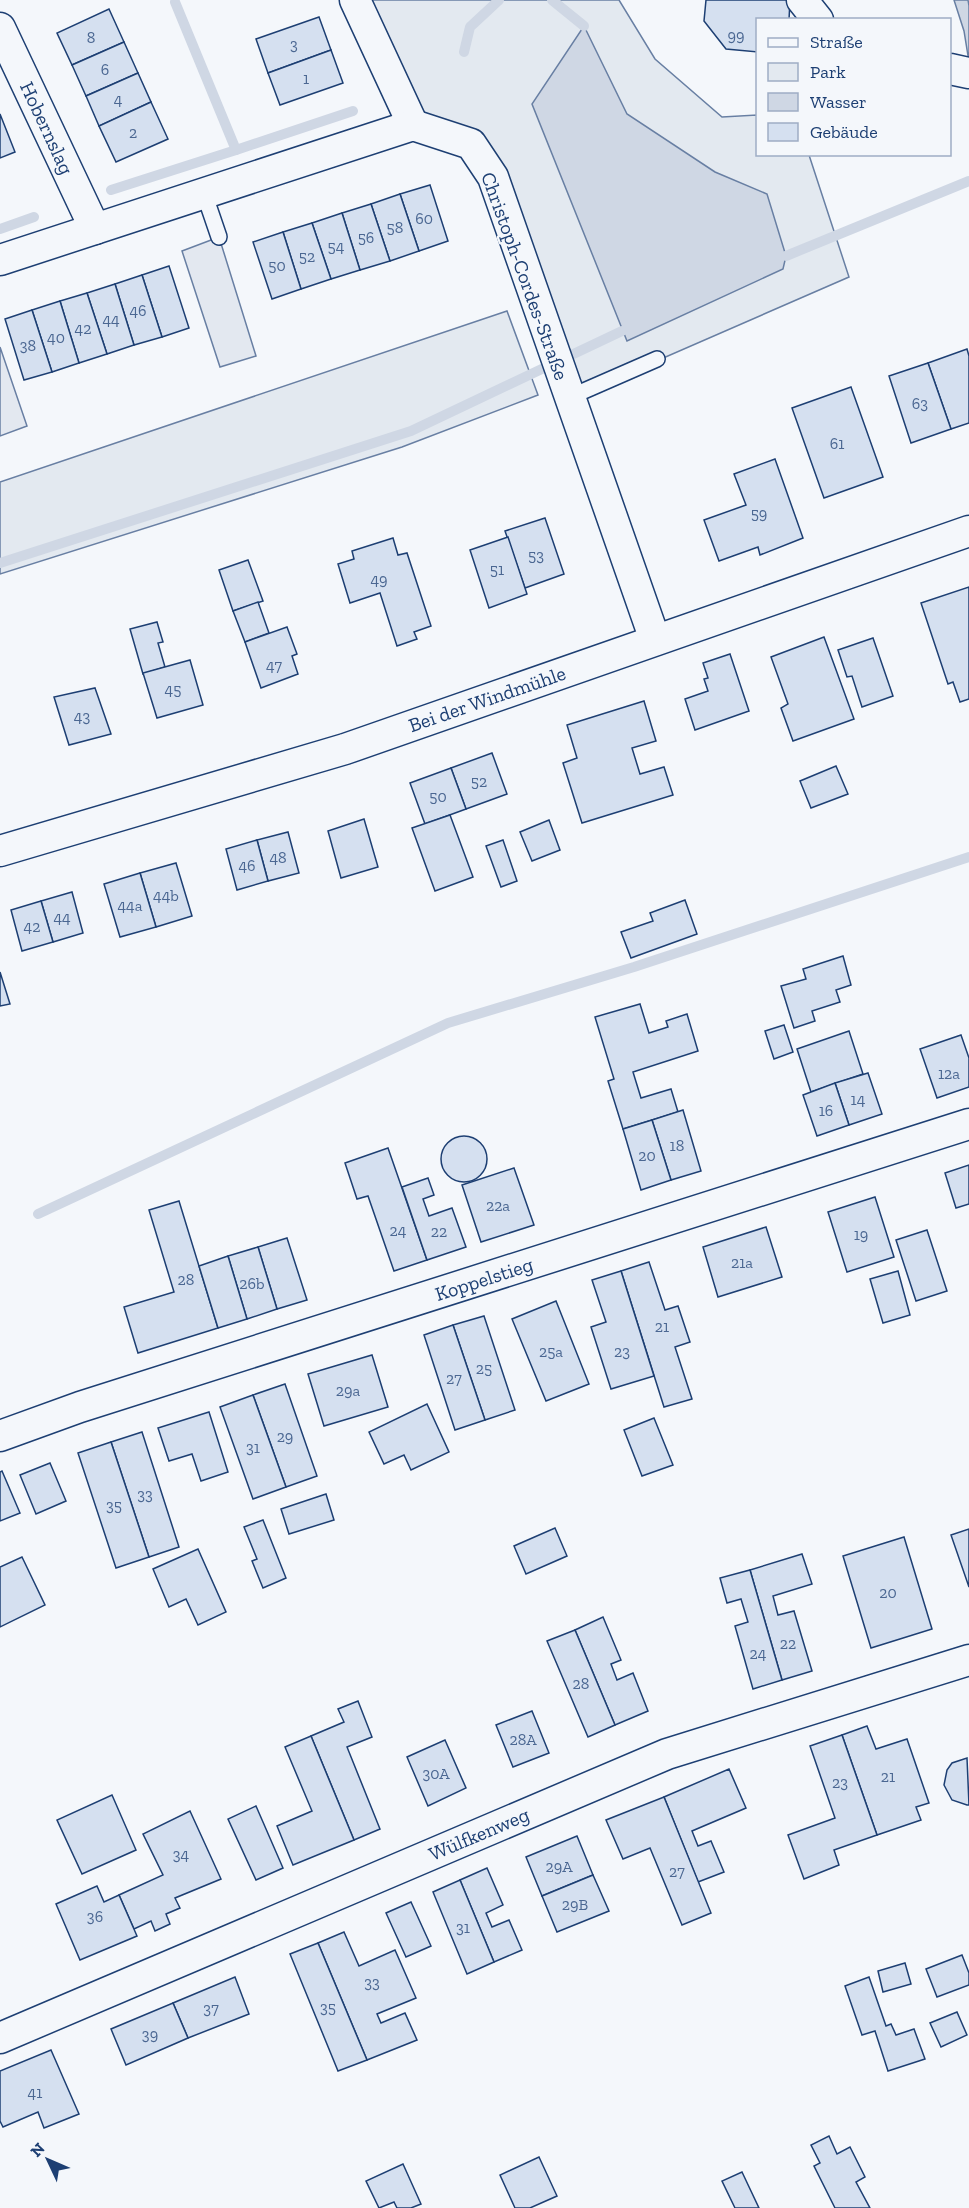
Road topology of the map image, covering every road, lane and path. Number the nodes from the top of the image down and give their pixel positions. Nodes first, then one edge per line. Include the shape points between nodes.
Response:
1 (355, 0) edge
2 (801, 0) edge
3 (816, 18) edge
4 (0, 28) edge
5 (951, 69) edge
6 (969, 73) edge
7 (413, 125) junction
8 (204, 193) junction
9 (95, 229) junction
10 (219, 237) dead end
11 (0, 260) edge
12 (657, 359) dead end
13 (570, 397) junction
14 (969, 531) edge
15 (655, 640) junction
16 (0, 851) edge
17 (969, 1124) edge
18 (0, 1436) edge
19 (969, 1660) edge
20 (0, 2038) edge

1 - 7 street
2 - 3 street
4 - 9 street, Hobernslag
5 - 6 street
7 - 8 street
7 - 13 street, Christoph-Cordes-Straße via 471,144 493,177
8 - 9 street
8 - 10 lane
9 - 11 street
12 - 13 lane
13 - 15 street, Christoph-Cordes-Straße
14 - 15 street, Bei der Windmühle
15 - 16 street, Bei der Windmühle via 345,749
17 - 18 street, Koppelstieg via 80,1407
19 - 20 street, Wülfkenweg via 667,1754

